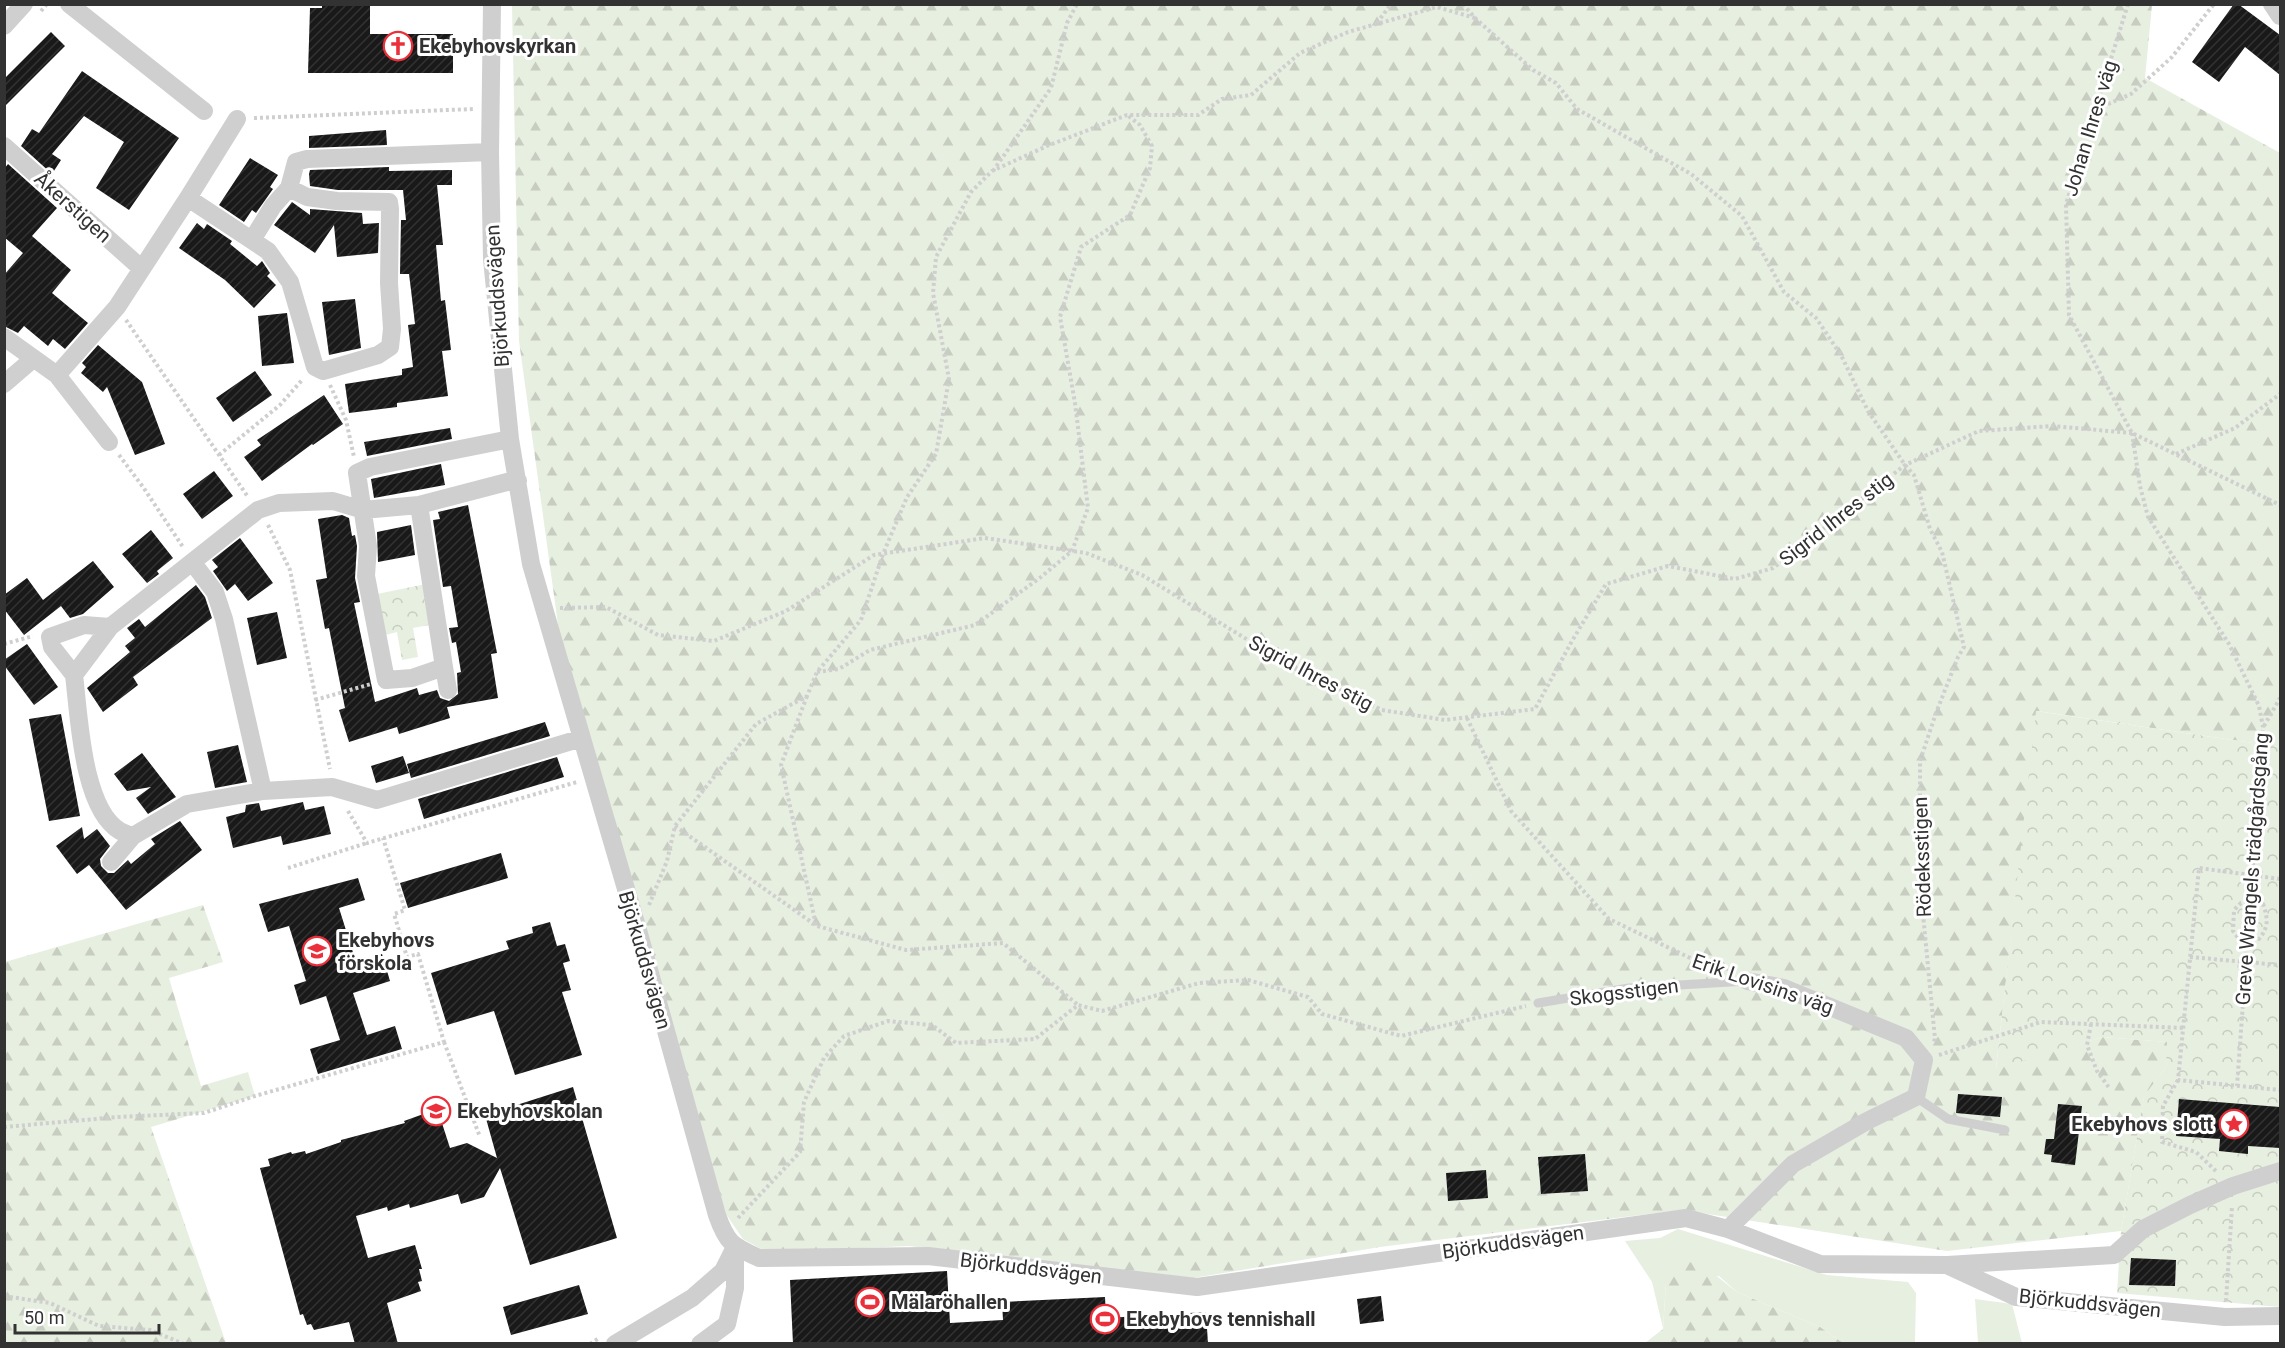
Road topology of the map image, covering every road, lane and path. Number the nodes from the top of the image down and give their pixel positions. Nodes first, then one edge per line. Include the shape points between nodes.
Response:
1 (24, 4) edge
2 (69, 4) edge
3 (492, 4) edge
4 (1077, 4) edge
5 (1391, 4) edge
6 (1463, 4) edge
7 (2128, 4) edge
8 (2214, 4) edge
9 (2274, 4) edge
10 (2280, 6) edge
11 (2280, 16) edge
12 (1475, 18) junction
13 (1377, 24) junction
14 (4, 26) edge
15 (473, 109) dead end
16 (2097, 109) junction
17 (204, 111) dead end
18 (1127, 115) junction
19 (237, 118) joint
20 (4, 146) edge
21 (490, 152) junction
22 (992, 171) junction
23 (289, 188) junction
24 (189, 198) junction
25 (252, 240) junction
26 (141, 268) junction
27 (117, 307) junction
28 (4, 337) edge
29 (33, 359) junction
30 (319, 369) junction
31 (57, 375) junction
32 (4, 384) edge
33 (2280, 394) edge
34 (2132, 433) junction
35 (510, 439) junction
36 (109, 442) joint
37 (2176, 454) junction
38 (219, 455) junction
39 (1905, 465) junction
40 (357, 473) junction
41 (518, 482) junction
42 (419, 505) junction
43 (2280, 505) edge
44 (258, 510) junction
45 (363, 510) junction
46 (1072, 551) junction
47 (883, 554) junction
48 (193, 563) junction
49 (543, 608) junction
50 (110, 627) junction
51 (50, 637) junction
52 (4, 644) edge
53 (444, 667) junction
54 (817, 672) junction
55 (74, 675) junction
56 (386, 680) junction
57 (448, 690) dead end
58 (807, 696) junction
59 (2280, 698) edge
60 (315, 700) junction
61 (1467, 717) junction
62 (2263, 727) junction
63 (582, 738) junction
64 (575, 772) dead end
65 (578, 782) junction
66 (332, 787) junction
67 (263, 791) junction
68 (581, 793) dead end
69 (675, 826) junction
70 (133, 837) junction
71 (383, 838) junction
72 (367, 843) junction
73 (111, 862) dead end
74 (288, 868) dead end
75 (2252, 875) junction
76 (2280, 879) edge
77 (2251, 901) junction
78 (817, 926) junction
79 (638, 930) junction
80 (2248, 940) junction
81 (2190, 957) junction
82 (2246, 962) junction
83 (2280, 965) edge
84 (1719, 971) dead end
85 (1748, 981) joint
86 (1538, 1003) joint
87 (1078, 1005) junction
88 (2091, 1024) junction
89 (2183, 1028) junction
90 (444, 1042) junction
91 (1924, 1060) junction
92 (2178, 1080) junction
93 (2237, 1086) junction
94 (2110, 1089) dead end
95 (2280, 1090) edge
96 (1916, 1097) junction
97 (4, 1127) edge
98 (2005, 1130) dead end
99 (480, 1137) dead end
100 (2280, 1171) edge
101 (2233, 1186) junction
102 (2231, 1216) dead end
103 (1728, 1229) junction
104 (729, 1241) junction
105 (1947, 1265) junction
106 (4, 1296) edge
107 (2280, 1316) edge
108 (2225, 1317) junction
109 (607, 1341) edge
110 (184, 1344) edge
111 (590, 1344) edge
112 (700, 1344) edge

1 - 14 street
2 - 17 street
3 - 21 street, Björkuddsvägen
4 - 22 path via 1067,23 1051,88
5 - 13 path
6 - 12 path
7 - 16 path, Johan Ihres väg
8 - 16 path via 2172,57 2131,94
9 - 10 street
9 - 11 street
12 - 13 path via 1437,7
12 - 39 path via 1533,70 1556,83 1577,109 1691,174 1742,216 1784,292 1816,318 1841,355 1868,411
13 - 18 path via 1300,53 1251,94 1222,99 1198,115
15 - 19 path
16 - 34 path, Johan Ihres väg via 2066,204 2069,315
18 - 22 path
18 - 46 path via 1140,125 1152,146 1150,168 1130,215 1081,247 1060,317 1088,508
19 - 24 street
20 - 26 street, Åkerstigen
21 - 23 street via 307,159 296,162
21 - 35 street, Björkuddsvägen via 492,259
22 - 47 path via 971,192 936,257 933,293 949,380 936,454 907,497
23 - 25 street
23 - 30 street via 307,197 389,202 390,348 378,355
24 - 25 street
24 - 26 street
25 - 30 street via 268,251 290,282
26 - 27 street
27 - 31 street
27 - 38 path
28 - 29 street
29 - 31 street
29 - 32 street
30 - 38 path
30 - 40 path via 346,420
31 - 36 street
33 - 37 path via 2235,428
34 - 37 path
34 - 39 path, Sigrid Ihres stig via 2052,426 1979,431
34 - 62 path, Greve Wrangels trädgårdsgång via 2148,517 2229,644 2259,706
35 - 40 street via 370,467
35 - 41 street, Björkuddsvägen
36 - 48 path
37 - 43 path
38 - 44 path
39 - 61 path, Sigrid Ihres stig via 1773,568 1735,579 1668,566 1606,584 1535,709
39 - 91 path, Rödeksstigen via 1914,475 1930,528 1942,552 1964,647 1920,761 1920,883 1935,1039
40 - 45 street
41 - 42 street
41 - 49 street, Björkuddsvägen via 531,564
42 - 45 street
42 - 53 street
44 - 45 street via 279,503 333,501
44 - 48 street
44 - 60 path via 274,533 290,570
45 - 56 street via 368,546 366,576
46 - 47 path, Sigrid Ihres stig via 985,538
46 - 54 path via 975,625 870,650 839,669
46 - 61 path, Sigrid Ihres stig via 1142,575 1292,667 1382,710 1445,720
47 - 49 path, Sigrid Ihres stig via 874,555 786,611 714,641 658,635 606,607
47 - 54 path via 861,620
48 - 50 street
48 - 67 street via 215,592 224,619
49 - 63 street, Björkuddsvägen
50 - 51 street via 84,625
50 - 55 street
51 - 52 path via 39,634
51 - 55 street via 52,647
53 - 56 street via 412,678
53 - 57 street
54 - 58 path
55 - 70 street via 87,778 103,813 118,830
56 - 60 path
58 - 69 path via 756,724
58 - 78 path via 781,765
59 - 62 path
60 - 66 path
61 - 84 path, Erik Lovisins väg via 1511,811 1609,919
62 - 75 path, Greve Wrangels trädgårdsgång
63 - 66 street via 377,800
63 - 79 street, Björkuddsvägen
64 - 65 path
65 - 68 path
65 - 71 path
66 - 67 street
66 - 72 path
67 - 70 street via 187,804
69 - 78 path
69 - 79 path via 667,861
70 - 73 street
71 - 72 path
71 - 90 path via 405,910 394,914 407,957 418,954
72 - 74 path
75 - 76 path
75 - 77 path, Greve Wrangels trädgårdsgång
75 - 81 path via 2199,868
77 - 80 path, Greve Wrangels trädgårdsgång
77 - 80 path via 2234,910 2233,930 2239,939
77 - 80 path via 2263,904 2266,930 2259,939
78 - 87 path via 906,950 1003,943
79 - 104 street, Björkuddsvägen
80 - 82 path, Greve Wrangels trädgårdsgång
81 - 82 path
81 - 89 path
82 - 83 path
82 - 93 path, Greve Wrangels trädgårdsgång
85 - 86 lane, Skogsstigen via 1629,988
85 - 91 street, Erik Lovisins väg via 1784,988 1906,1038
86 - 87 path via 1401,1036 1322,1014 1308,997 1248,980 1199,983 1102,1011
87 - 104 path via 1035,1039 956,1043 932,1026 888,1021 844,1036 824,1058 804,1102 800,1152 752,1201
88 - 89 path
88 - 91 path via 2041,1022
88 - 94 path via 2087,1045 2097,1071
89 - 92 path
90 - 97 path via 204,1113
90 - 99 path
91 - 96 street
92 - 93 path
92 - 101 path via 2163,1106 2162,1142 2196,1152
93 - 95 path
96 - 98 lane via 1948,1119
96 - 103 street via 1793,1164
100 - 101 street
101 - 105 street via 2143,1229 2114,1255
102 - 108 path
103 - 104 street, Björkuddsvägen via 1686,1218 1658,1221 1197,1287 928,1256 759,1258
103 - 105 street, Björkuddsvägen via 1820,1264
104 - 109 street via 723,1271 692,1298
104 - 112 street, Björkuddsvägen via 735,1288 727,1324
105 - 108 street, Björkuddsvägen via 2016,1297
106 - 110 path via 50,1303 99,1326 150,1330
107 - 108 street, Björkuddsvägen
109 - 111 path

